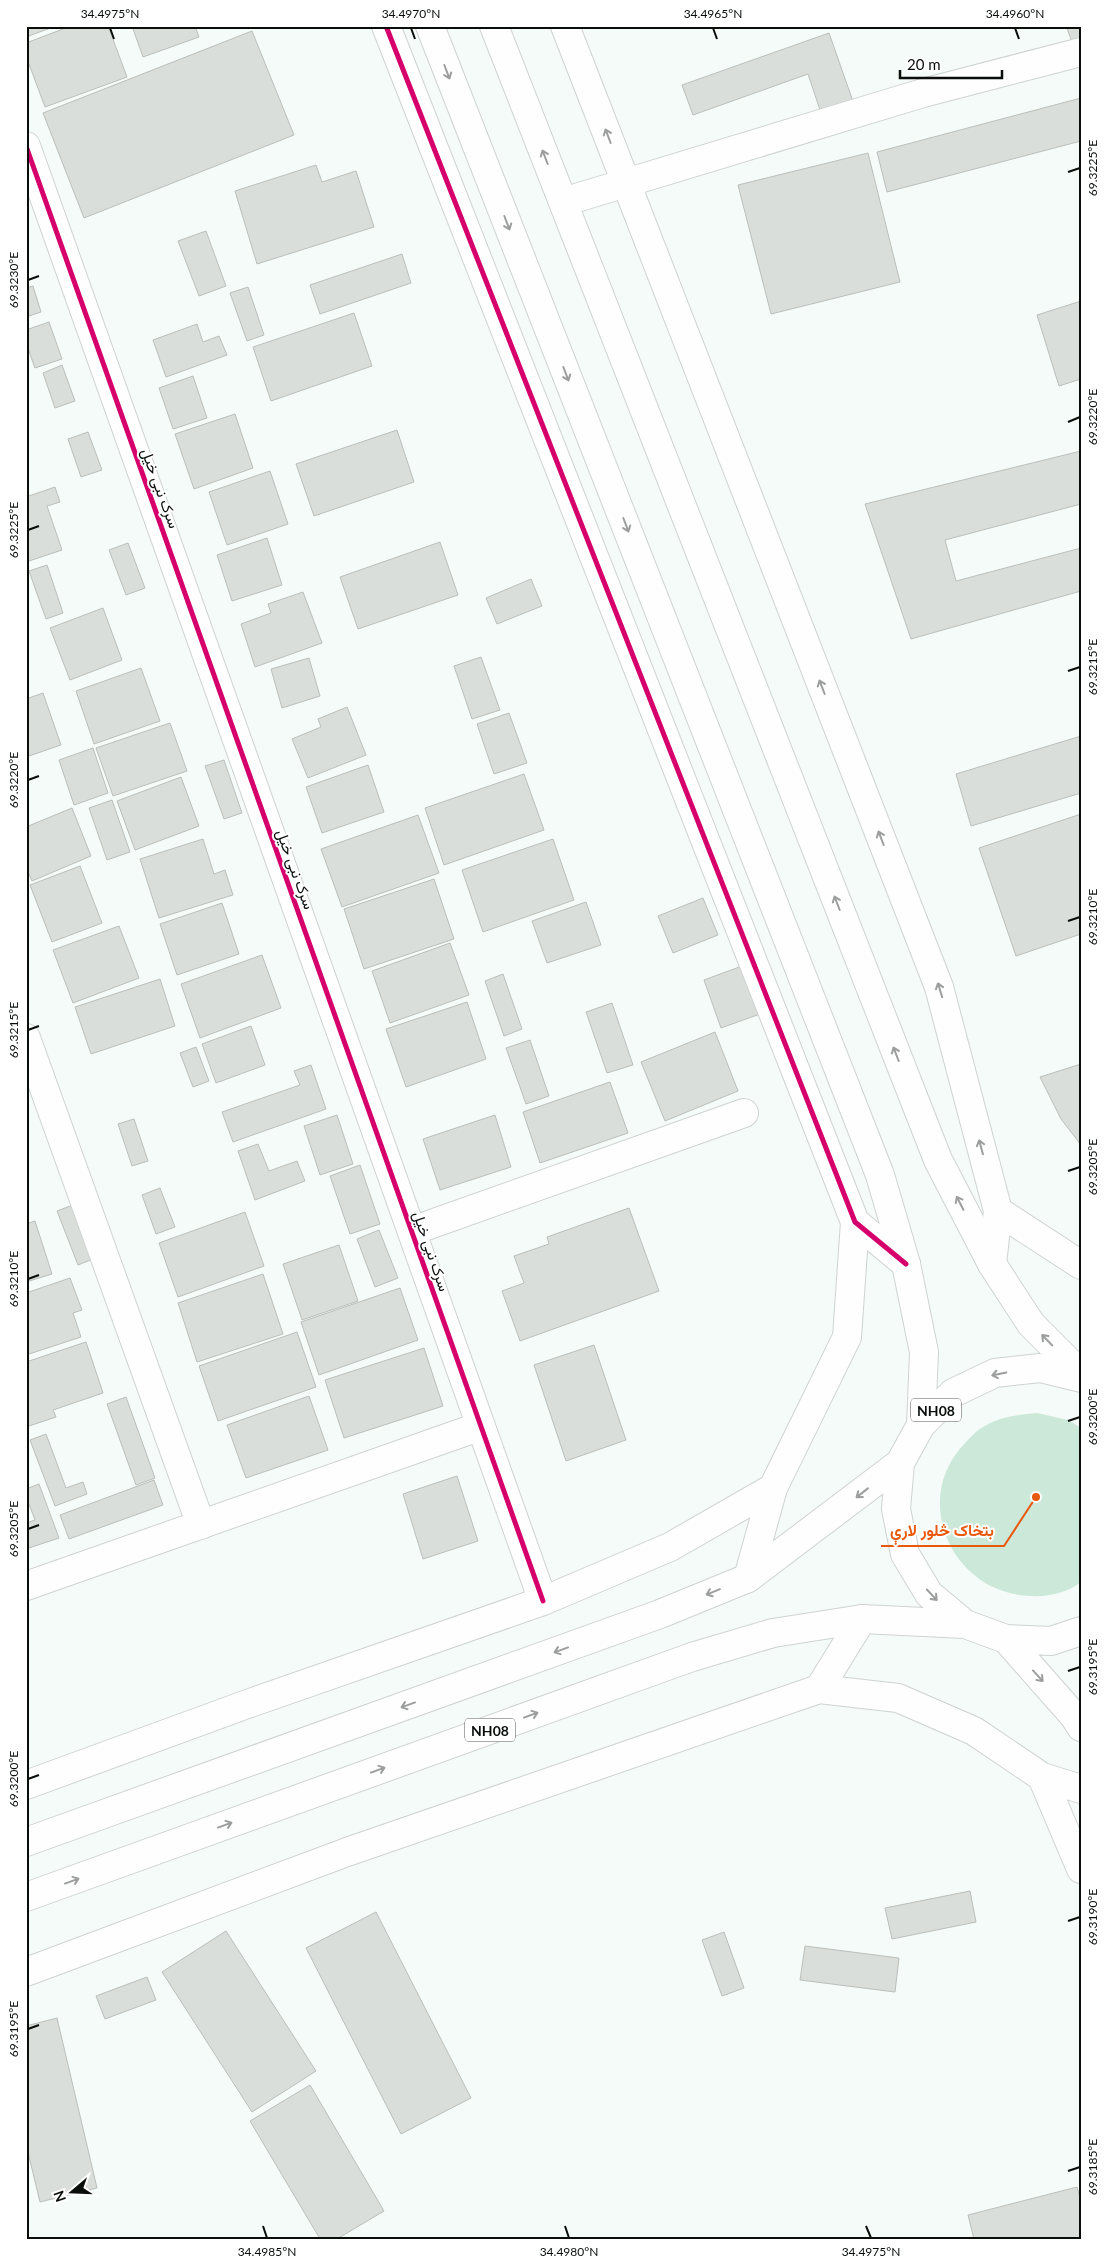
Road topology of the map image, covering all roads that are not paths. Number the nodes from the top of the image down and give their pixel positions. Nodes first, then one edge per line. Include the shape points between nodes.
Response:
1 (386, 26) edge
2 (430, 26) edge
3 (494, 26) edge
4 (564, 26) edge
5 (1081, 52) edge
6 (26, 146) edge
7 (626, 182) junction
8 (563, 202) junction
9 (26, 1038) edge
10 (744, 1113) dead end
11 (998, 1211) junction
12 (855, 1222) junction
13 (412, 1231) junction
14 (906, 1264) junction
15 (992, 1264) junction
16 (1081, 1266) edge
17 (1081, 1376) edge
18 (921, 1425) junction
19 (481, 1426) junction
20 (900, 1463) junction
21 (773, 1488) junction
22 (201, 1525) junction
23 (748, 1578) junction
24 (26, 1586) edge
25 (543, 1601) junction
26 (862, 1619) junction
27 (964, 1624) junction
28 (1081, 1631) edge
29 (1006, 1639) junction
30 (819, 1689) junction
31 (1081, 1727) edge
32 (1042, 1777) junction
33 (26, 1785) edge
34 (1081, 1789) edge
35 (26, 1842) edge
36 (1081, 1869) edge
37 (26, 1898) edge
38 (26, 1972) edge

1 - 12 main road
2 -> 14 main road via 880,1175
8 -> 3 main road
7 -> 4 main road
5 - 7 main road via 923,93
6 - 13 main road, سرک نبی خیل
7 - 8 main road
11 -> 7 main road via 939,987
15 -> 8 main road via 938,1160
9 - 22 main road
10 - 13 main road
11 - 15 main road
11 - 16 main road
12 - 14 main road
12 - 21 main road via 847,1337
13 - 19 main road, سرک نبی خیل
14 - 18 main road via 924,1352
17 -> 15 main road via 1031,1324
17 -> 18 main road, NH08 via 1040,1368 995,1373 953,1393
18 - 20 main road, NH08
19 - 22 main road
19 - 25 main road, سرک نبی خیل
20 -> 23 main road, NH08
20 -> 27 main road, NH08 via 896,1509 905,1554 929,1594
21 - 23 main road
21 - 25 main road via 670,1547
22 - 24 main road
23 -> 35 main road, NH08 via 660,1614
25 - 33 main road
26 - 27 main road, NH08
26 - 30 main road
37 -> 26 main road, NH08 via 692,1657 773,1633
27 - 29 main road, NH08
28 - 29 main road, NH08 via 1051,1641
29 -> 31 main road, NH08
30 - 32 main road via 898,1698 974,1731
30 - 38 main road via 347,1852
32 - 34 main road
32 - 36 main road

